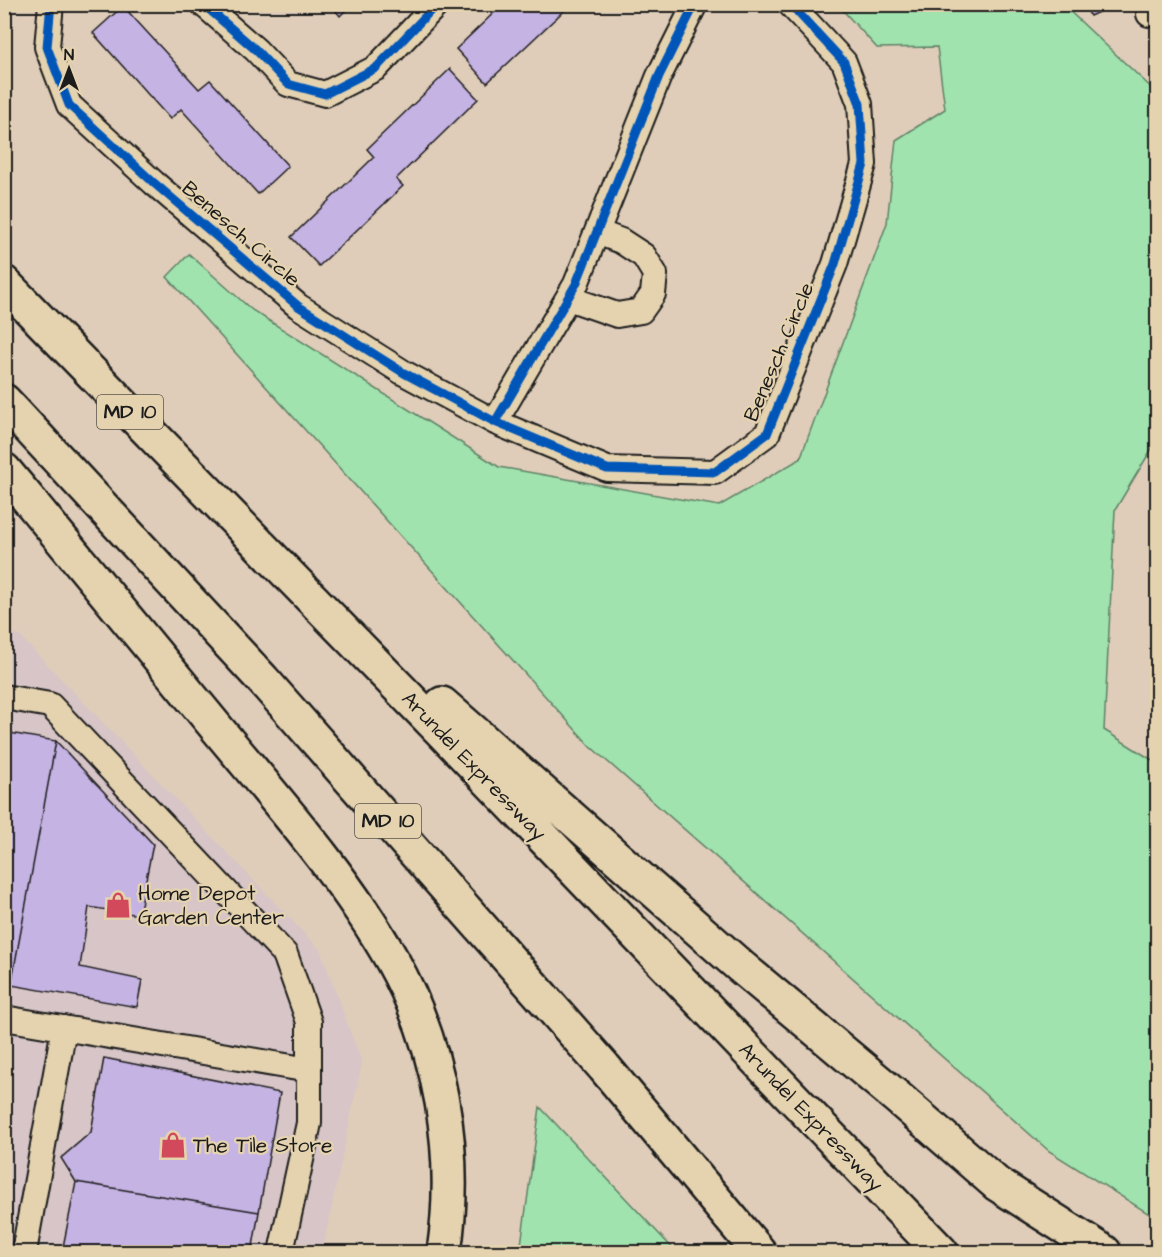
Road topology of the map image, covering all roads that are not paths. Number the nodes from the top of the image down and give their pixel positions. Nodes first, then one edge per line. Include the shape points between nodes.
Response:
1 (51, 4) edge
2 (203, 4) edge
3 (437, 4) edge
4 (695, 4) edge
5 (790, 4) edge
6 (597, 232) junction
7 (4, 283) edge
8 (568, 298) junction
9 (4, 401) edge
10 (495, 422) junction
11 (4, 470) edge
12 (255, 541) junction
13 (4, 697) edge
14 (4, 1017) edge
15 (64, 1028) junction
16 (309, 1070) junction
17 (24, 1252) edge
18 (281, 1252) edge
19 (444, 1252) edge
20 (759, 1252) edge
21 (941, 1252) edge
22 (1104, 1252) edge

1 - 10 street, Benesch Circle via 47,47 69,105 298,306 404,373
2 - 3 street via 288,84 325,94 376,68
4 - 6 street via 659,76
5 - 10 street, Benesch Circle via 844,62 860,104 864,164 835,264 767,434 715,472 607,469
6 - 8 street
6 - 8 street via 644,256 655,274 653,294 641,311 617,315
7 - 12 highway, Arundel Expressway / MD 10
8 - 10 street
9 - 20 highway, MD 10 via 263,680 604,1067
11 - 19 highway via 311,842 359,907 392,961 430,1047 441,1098 448,1142
12 - 21 highway, Arundel Expressway / MD 10
12 - 22 highway via 740,966 997,1184
13 - 16 street via 50,705 285,954 309,1022
14 - 15 street
15 - 16 street
15 - 17 street
16 - 18 street via 309,1123

